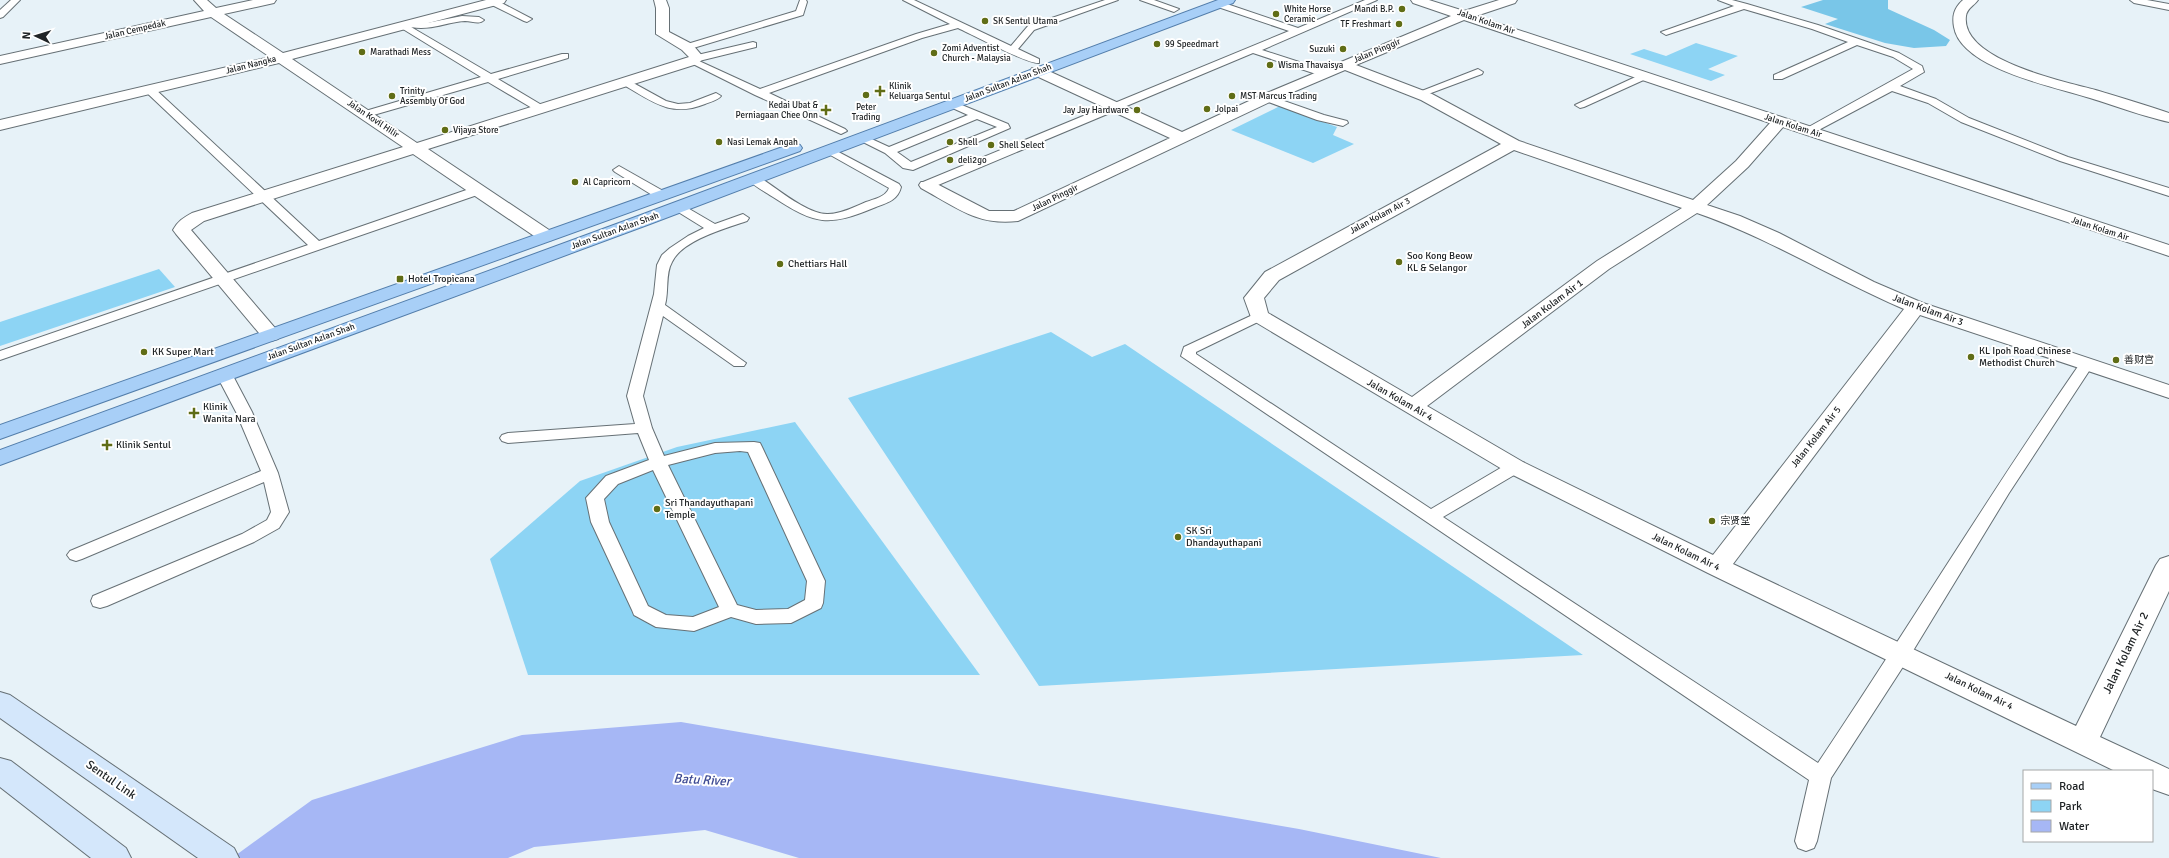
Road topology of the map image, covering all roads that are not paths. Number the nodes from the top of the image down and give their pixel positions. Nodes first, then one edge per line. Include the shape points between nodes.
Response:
1 (16, 0) edge
2 (200, 0) edge
3 (270, 0) edge
4 (660, 0) edge
5 (907, 0) edge
6 (1114, 0) edge
7 (1144, 0) edge
8 (1201, 0) edge
9 (1373, 0) edge
10 (1417, 0) edge
11 (1511, 0) edge
12 (1722, 0) edge
13 (1972, 0) edge
14 (2134, 0) edge
15 (496, 1) edge
16 (804, 2) dead end
17 (1223, 2) edge
18 (1744, 6) junction
19 (2169, 7) edge
20 (1174, 9) junction
21 (214, 13) junction
22 (1465, 15) junction
23 (0, 16) edge
24 (527, 19) dead end
25 (479, 20) dead end
26 (407, 25) junction
27 (958, 25) junction
28 (1298, 31) junction
29 (1666, 32) dead end
30 (1856, 42) junction
31 (754, 45) dead end
32 (687, 47) junction
33 (1253, 50) junction
34 (1012, 51) junction
35 (565, 56) dead end
36 (282, 58) junction
37 (694, 59) junction
38 (0, 60) edge
39 (1344, 65) junction
40 (1036, 66) junction
41 (1478, 72) dead end
42 (1323, 73) junction
43 (1644, 76) junction
44 (491, 77) junction
45 (1778, 77) dead end
46 (626, 82) junction
47 (1892, 87) junction
48 (150, 90) junction
49 (759, 93) junction
50 (1419, 94) junction
51 (716, 96) dead end
52 (1267, 98) junction
53 (952, 104) junction
54 (1580, 105) dead end
55 (1114, 107) junction
56 (541, 109) junction
57 (366, 114) junction
58 (977, 115) junction
59 (2169, 118) edge
60 (1780, 122) junction
61 (1343, 123) dead end
62 (0, 125) edge
63 (841, 131) junction
64 (1809, 131) junction
65 (1180, 137) junction
66 (861, 138) junction
67 (805, 144) dead end
68 (824, 144) junction
69 (1513, 144) junction
70 (416, 148) junction
71 (889, 151) junction
72 (619, 170) dead end
73 (754, 178) junction
74 (927, 184) joint
75 (479, 190) junction
76 (2169, 192) edge
77 (661, 195) junction
78 (263, 197) junction
79 (1696, 206) junction
80 (679, 207) junction
81 (743, 218) dead end
82 (715, 229) junction
83 (546, 236) junction
84 (317, 246) junction
85 (2169, 251) edge
86 (224, 279) junction
87 (658, 306) junction
88 (1256, 307) junction
89 (1916, 307) junction
90 (271, 335) junction
91 (0, 356) edge
92 (739, 363) dead end
93 (2086, 365) junction
94 (224, 374) junction
95 (2169, 392) edge
96 (1412, 407) junction
97 (644, 428) junction
98 (0, 432) edge
99 (508, 438) dead end
100 (0, 458) edge
101 (658, 462) junction
102 (1515, 466) junction
103 (270, 473) junction
104 (1430, 517) junction
105 (76, 555) dead end
106 (1717, 567) junction
107 (2166, 580) edge
108 (100, 601) dead end
109 (730, 610) junction
110 (1901, 654) junction
111 (0, 702) edge
112 (2082, 742) junction
113 (0, 770) edge
114 (2141, 770) edge
115 (2153, 775) edge
116 (1821, 776) junction
117 (2169, 783) edge
118 (1806, 841) dead end
119 (115, 858) edge
120 (223, 858) edge

1 - 23 lane
2 - 21 street, Jalan Kovil Hilir
3 - 21 street, Jalan Cempedak
4 - 32 street via 663,34
5 - 27 lane
6 - 34 lane via 1031,28
7 - 20 lane
8 - 20 main road, Jalan Sultan Azlan Shah
9 - 28 lane
10 - 22 street, Jalan Kolam Air
11 - 22 street, Jalan Pinggir
12 - 18 lane
13 - 59 street via 1966,3 1959,15 1961,36 1994,62 2034,77
14 - 19 lane
15 - 24 lane
15 - 26 street, Jalan Nangka
16 - 32 lane via 800,13
17 - 28 lane
17 - 40 main road, Jalan Sultan Azlan Shah
18 - 29 lane
18 - 30 lane
20 - 40 main road, Jalan Sultan Azlan Shah
21 - 36 street, Jalan Kovil Hilir
21 - 38 street, Jalan Cempedak
22 - 39 street, Jalan Pinggir
22 - 43 street, Jalan Kolam Air
25 - 26 lane via 463,18
26 - 36 street, Jalan Nangka
26 - 44 lane
27 - 34 lane
27 - 49 lane via 919,36
28 - 33 lane
30 - 45 lane
30 - 47 lane via 1896,55 1918,68 1919,72
31 - 37 lane
32 - 37 street
33 - 42 lane
33 - 55 lane
34 - 40 lane
35 - 44 lane
36 - 48 street, Jalan Nangka
36 - 57 street, Jalan Kovil Hilir
37 - 46 street
37 - 49 lane
39 - 42 street, Jalan Pinggir
39 - 50 street, Jalan Kolam Air 3
40 - 53 main road, Jalan Sultan Azlan Shah
40 - 55 street
40 - 63 main road, Jalan Sultan Azlan Shah
41 - 50 lane
42 - 52 street, Jalan Pinggir
43 - 54 lane
43 - 60 street, Jalan Kolam Air
44 - 56 lane
44 - 57 lane
46 - 51 lane via 676,108
46 - 56 street
47 - 64 lane
47 - 76 lane via 1932,100 1970,122 2064,159
48 - 62 street, Jalan Nangka
48 - 78 lane
49 - 63 lane
50 - 69 street, Jalan Kolam Air 3
52 - 61 lane via 1321,118
52 - 65 street, Jalan Pinggir
53 - 58 lane
53 - 66 main road, Jalan Sultan Azlan Shah
55 - 65 street
55 - 74 lane
56 - 70 street
57 - 70 street, Jalan Kovil Hilir
58 - 71 lane
58 - 71 lane via 1004,128 914,166 907,166
60 - 64 street, Jalan Kolam Air
60 - 79 street via 1742,164
63 - 68 main road, Jalan Sultan Azlan Shah
64 - 85 street, Jalan Kolam Air
65 - 74 street, Jalan Pinggir via 1018,216 984,216
66 - 68 main road, Jalan Sultan Azlan Shah
66 - 71 lane
67 - 77 main road, Jalan Sultan Azlan Shah
68 - 73 main road, Jalan Sultan Azlan Shah
68 - 73 lane via 895,187 895,190 888,198 869,206 837,217 824,218 813,216
69 - 79 street, Jalan Kolam Air 3
69 - 88 street, Jalan Kolam Air 3 via 1272,276
70 - 75 street, Jalan Kovil Hilir
70 - 78 street
72 - 77 lane
73 - 80 main road, Jalan Sultan Azlan Shah
75 - 83 street, Jalan Kovil Hilir
75 - 84 lane
77 - 83 main road, Jalan Sultan Azlan Shah
78 - 84 lane
78 - 86 street via 198,217 185,224 182,230
79 - 89 street, Jalan Kolam Air 3 via 1773,237 1843,274
79 - 96 street, Jalan Kolam Air 1 via 1603,265
80 - 82 lane
80 - 94 main road, Jalan Sultan Azlan Shah
81 - 82 lane
82 - 87 lane via 692,238 666,259
83 - 90 main road, Jalan Sultan Azlan Shah
84 - 86 lane
86 - 90 street
86 - 91 lane
87 - 92 lane
87 - 97 lane via 635,396
88 - 96 street, Jalan Kolam Air 4
88 - 104 lane via 1189,350 1188,356
89 - 93 street, Jalan Kolam Air 3
89 - 106 street, Jalan Kolam Air 5
90 - 98 main road, Jalan Sultan Azlan Shah
93 - 95 street, Jalan Kolam Air 3
93 - 110 lane via 2001,492
94 - 100 main road, Jalan Sultan Azlan Shah
94 - 103 lane via 244,412
96 - 102 street, Jalan Kolam Air 4
97 - 99 lane
97 - 101 lane
101 - 109 lane
101 - 109 lane via 612,480 595,498 600,522 641,610 663,622 694,624
101 - 109 lane via 715,448 754,447 816,581 814,603 791,616 756,617
102 - 104 lane
102 - 106 street, Jalan Kolam Air 4
103 - 105 lane
103 - 108 lane via 280,512 273,524 248,538
104 - 116 lane
106 - 110 street, Jalan Kolam Air 4
107 - 112 street, Jalan Kolam Air 2
110 - 112 street, Jalan Kolam Air 4
110 - 116 lane
111 - 120 main road, Sentul Link
112 - 114 street, Jalan Kolam Air 4
113 - 119 main road
115 - 117 street
116 - 118 lane

